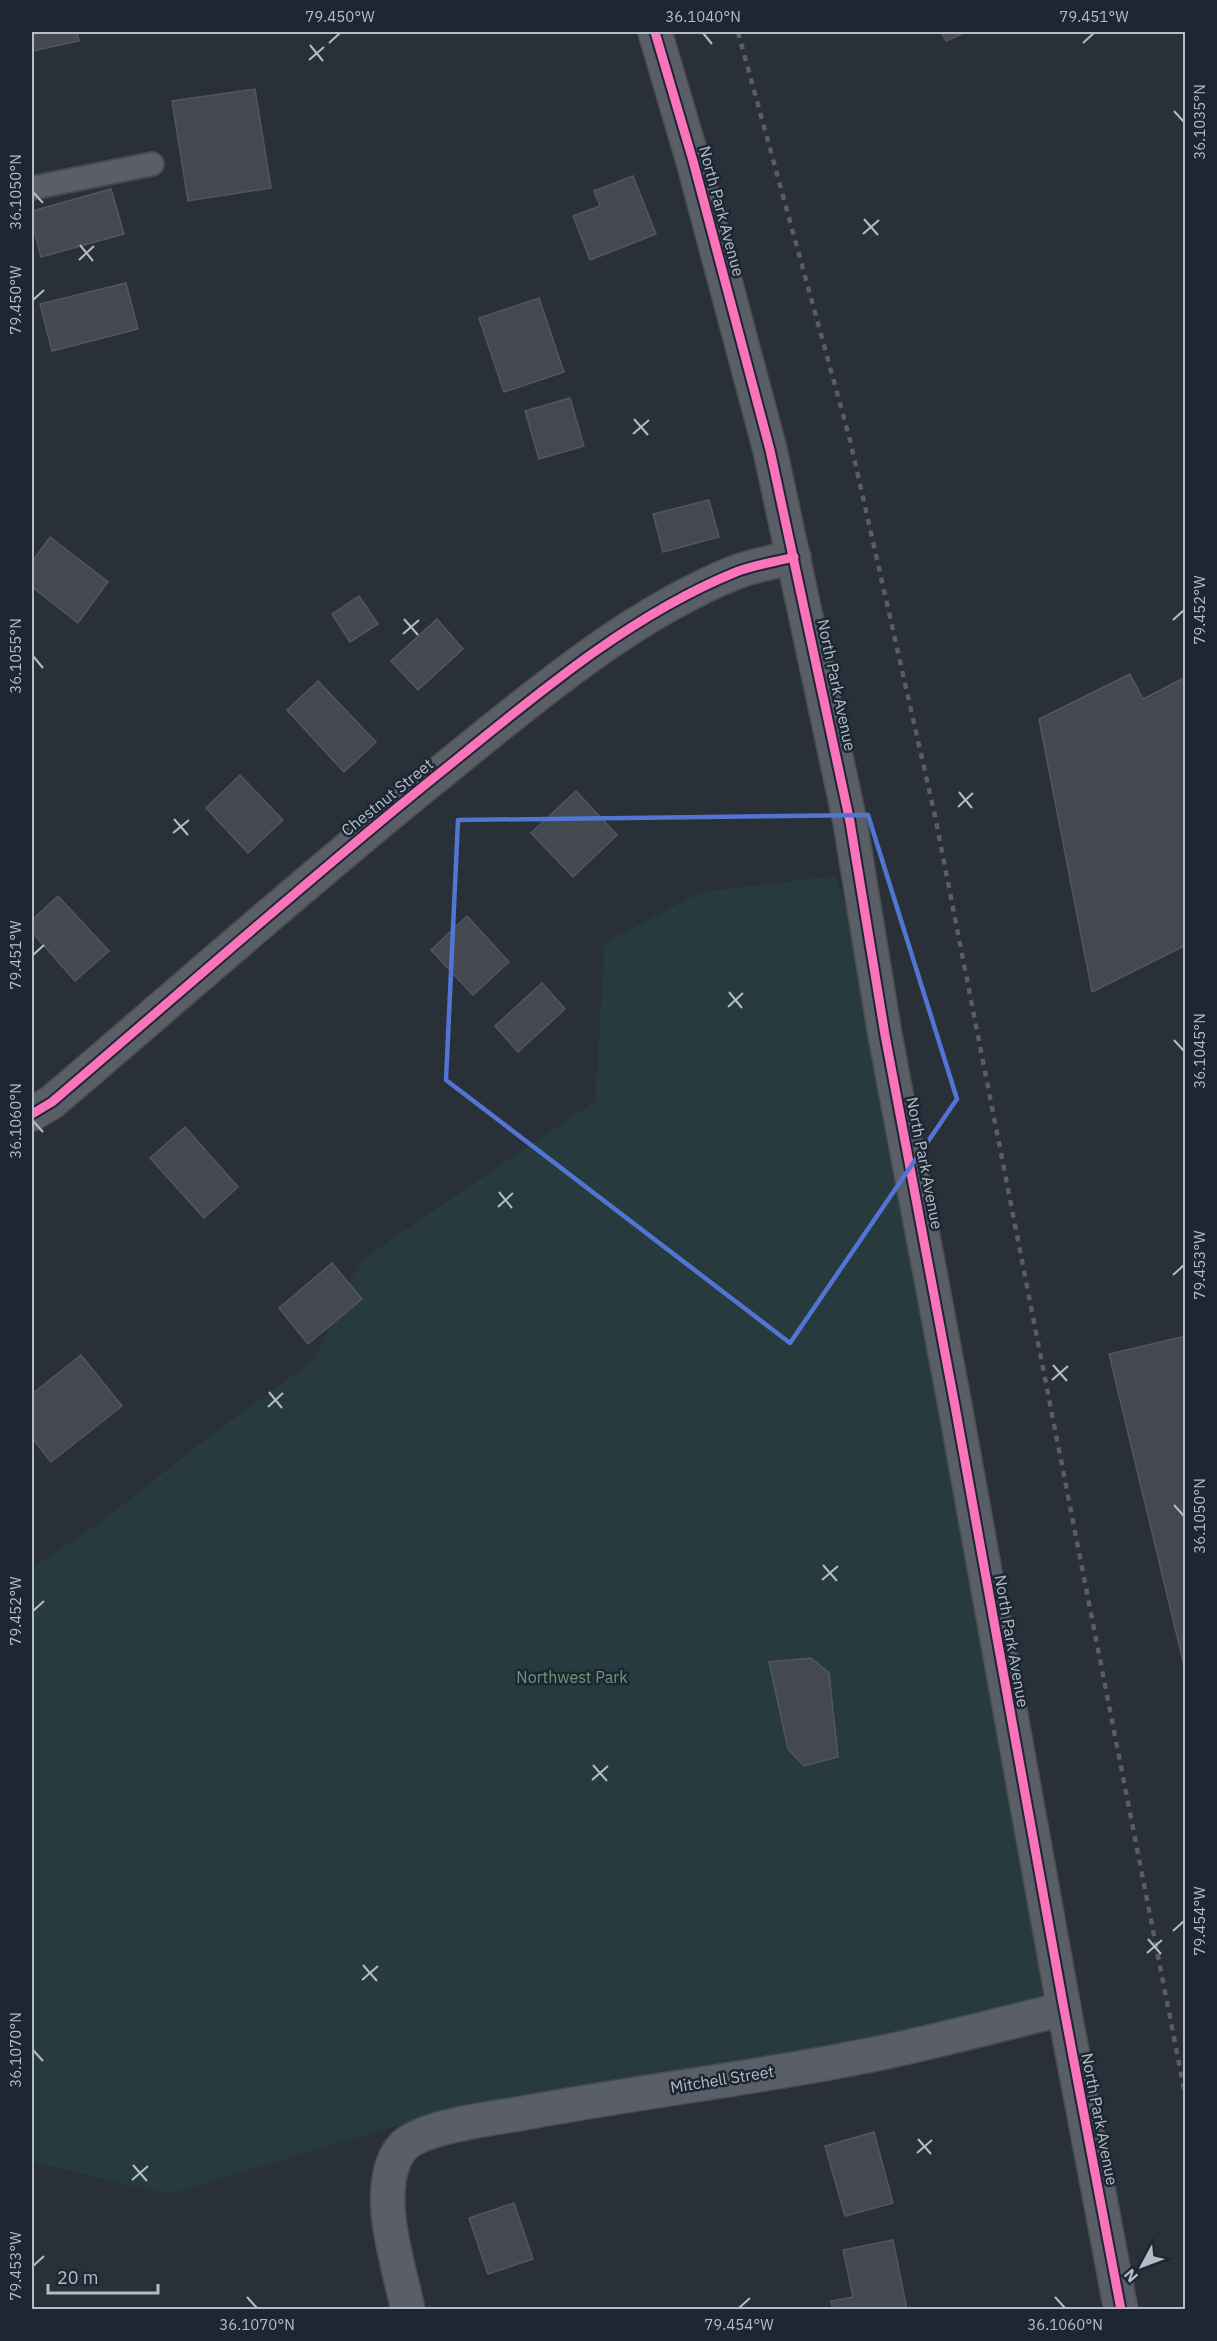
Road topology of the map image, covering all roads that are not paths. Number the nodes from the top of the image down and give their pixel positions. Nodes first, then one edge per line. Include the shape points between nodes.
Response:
1 (655, 32) edge
2 (152, 164) dead end
3 (32, 188) edge
4 (794, 557) junction
5 (32, 1114) edge
6 (1064, 2009) junction
7 (408, 2310) edge
8 (1121, 2310) edge

1 - 4 street, North Park Avenue via 700,184
2 - 3 lane
4 - 5 street, Chestnut Street via 737,572 673,603 546,688 381,820
4 - 6 street, North Park Avenue via 850,822 885,1035
6 - 7 street, Mitchell Street via 861,2057 600,2098 438,2129 410,2140 400,2150 389,2176 388,2213
6 - 8 street, North Park Avenue

